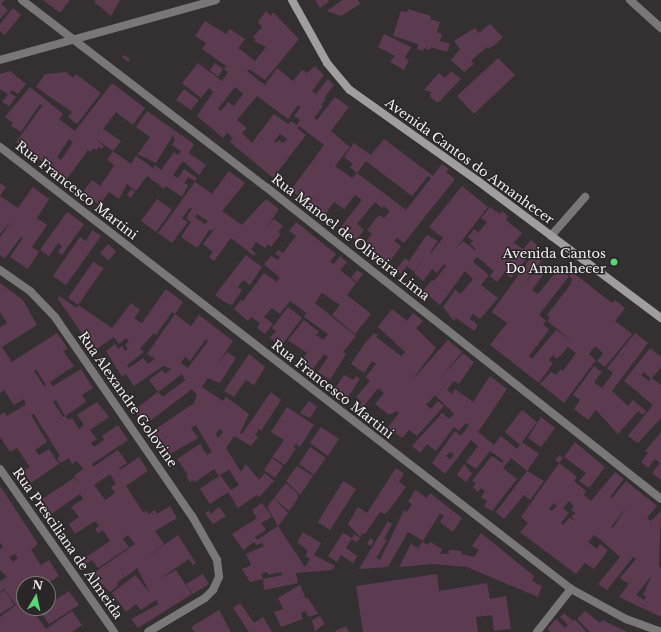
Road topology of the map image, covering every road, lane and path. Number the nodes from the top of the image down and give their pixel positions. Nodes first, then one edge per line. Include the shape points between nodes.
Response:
1 (22, 0) edge
2 (216, 0) edge
3 (292, 0) edge
4 (630, 0) edge
5 (661, 28) edge
6 (74, 40) junction
7 (0, 60) edge
8 (0, 147) edge
9 (585, 197) dead end
10 (551, 236) junction
11 (0, 270) edge
12 (661, 318) edge
13 (0, 469) edge
14 (661, 498) edge
15 (571, 589) junction
16 (114, 632) edge
17 (148, 632) edge
18 (537, 632) edge
19 (661, 632) edge

1 - 6 street, Rua Manoel de Oliveira Lima
2 - 6 street
3 - 10 main road, Avenida Cantos do Amanhecer via 327,63 350,90
4 - 5 street
6 - 7 street
6 - 14 street, Rua Manoel de Oliveira Lima via 278,196
8 - 15 street, Rua Francesco Martini
9 - 10 street
10 - 12 main road, Avenida Cantos do Amanhecer
11 - 17 street, Rua Alexandre Golovine via 31,292 55,317 188,510 217,560 219,577 213,590 205,598
13 - 16 street, Rua Presciliana de Almeida
15 - 18 street
15 - 19 street, Rua Francesco Martini via 626,619

